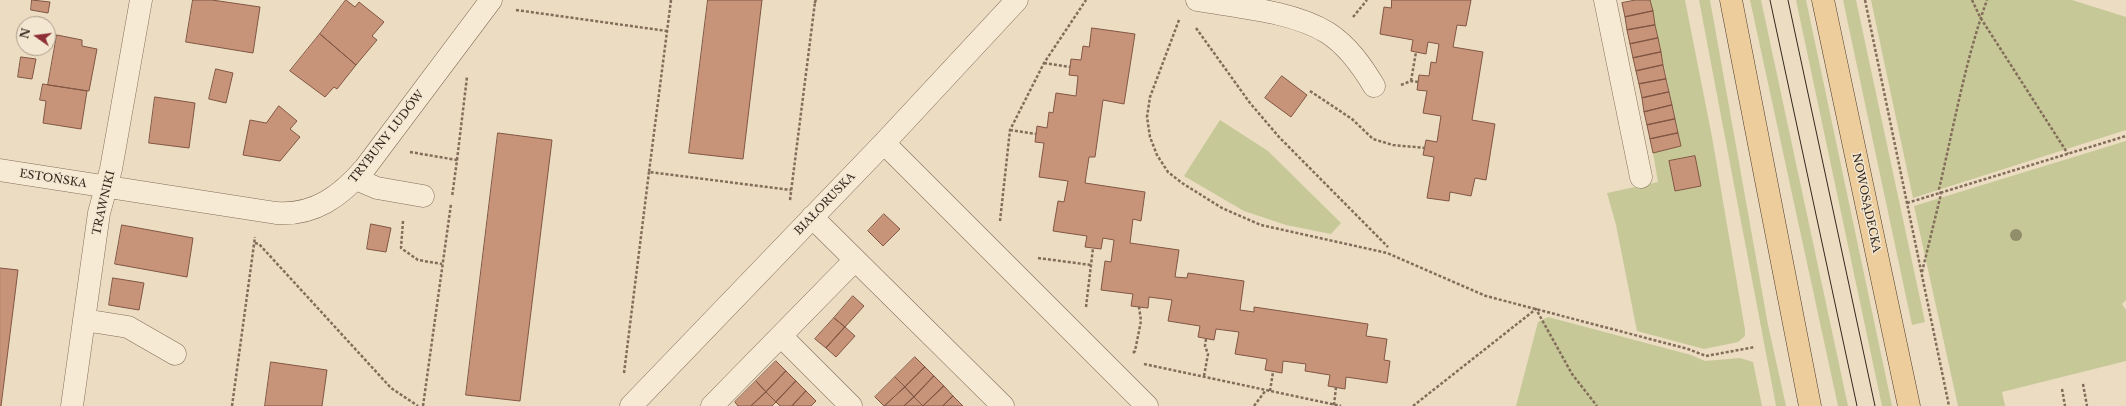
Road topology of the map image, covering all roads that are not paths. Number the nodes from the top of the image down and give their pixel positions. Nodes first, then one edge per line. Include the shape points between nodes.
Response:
1 (141, 0) edge
2 (1017, 0) edge
3 (1197, 0) edge
4 (1605, 0) edge
5 (1731, 0) edge
6 (1823, 0) edge
7 (488, 3) edge
8 (1374, 86) dead end
9 (884, 143) junction
10 (0, 170) edge
11 (1642, 176) dead end
12 (356, 179) junction
13 (107, 188) junction
14 (415, 194) road end
15 (176, 198) joint
16 (812, 217) junction
17 (855, 260) junction
18 (84, 320) junction
19 (781, 336) junction
20 (175, 354) dead end
21 (72, 406) edge
22 (631, 406) edge
23 (712, 406) edge
24 (849, 406) edge
25 (1003, 406) edge
26 (1147, 406) edge
27 (1810, 406) edge
28 (1909, 406) edge

1 - 13 street, TRAWNIKI
2 - 9 street, BIAŁORUSKA
3 - 8 street via 1282,16 1327,33 1356,59
4 - 11 street
5 - 27 main road
6 - 28 main road, NOWOSĄDECKA
7 - 12 street, TRYBUNY LUDÓW
9 - 16 street, BIAŁORUSKA
9 - 26 street
10 - 13 street, ESTOŃSKA
12 - 14 street via 377,188
12 - 15 street, TRYBUNY LUDÓW via 323,205 290,214
13 - 15 street, ESTOŃSKA
13 - 18 street, TRAWNIKI via 100,213
16 - 17 street
16 - 22 street, BIAŁORUSKA
17 - 19 street
17 - 25 street
18 - 20 street via 128,327
18 - 21 street, TRAWNIKI
19 - 23 street
19 - 24 street

